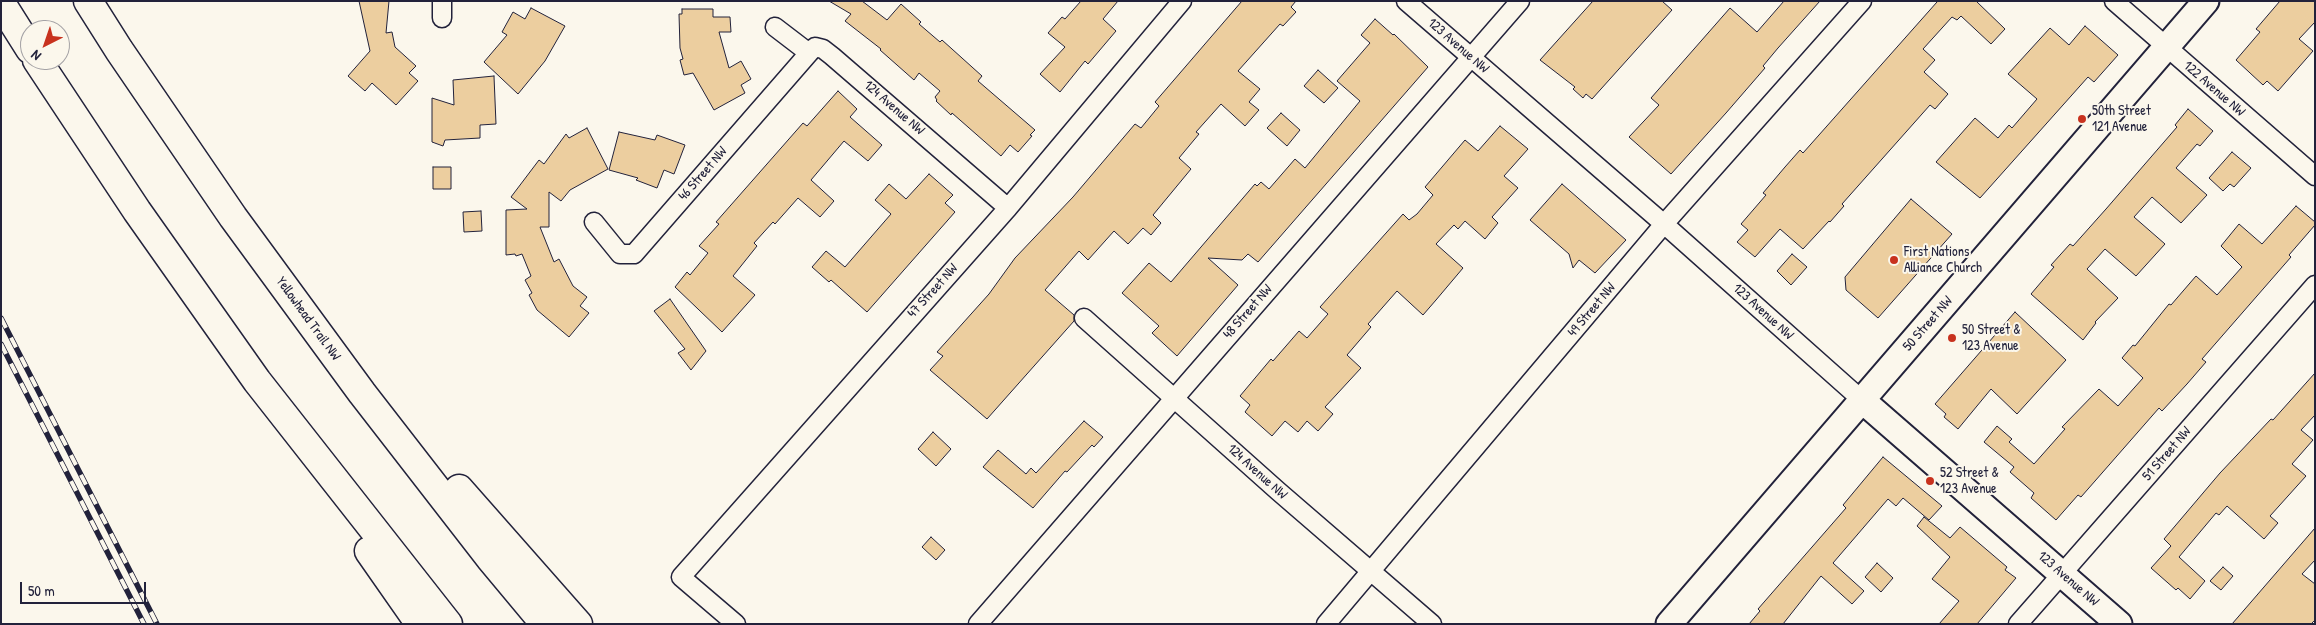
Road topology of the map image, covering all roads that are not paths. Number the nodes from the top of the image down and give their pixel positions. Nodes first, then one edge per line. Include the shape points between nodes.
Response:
1 (88, 1) edge
2 (1182, 1) edge
3 (1406, 1) edge
4 (1520, 1) edge
5 (1862, 1) edge
6 (2114, 1) edge
7 (2206, 1) edge
8 (1, 4) edge
9 (775, 28) dead end
10 (20, 33) edge
11 (2166, 47) junction
12 (808, 53) junction
13 (1471, 57) junction
14 (44, 70) edge
15 (2315, 176) edge
16 (1008, 208) junction
17 (594, 222) dead end
18 (1664, 224) junction
19 (2315, 285) edge
20 (1084, 318) dead end
21 (257, 380) junction
22 (362, 393) junction
23 (1173, 398) junction
24 (1863, 401) junction
25 (1372, 571) junction
26 (2062, 574) junction
27 (420, 624) edge
28 (448, 624) edge
29 (545, 624) edge
30 (578, 624) edge
31 (736, 624) edge
32 (978, 624) edge
33 (1326, 624) edge
34 (1432, 624) edge
35 (1669, 624) edge
36 (2018, 624) edge
37 (2119, 624) edge

1 - 22 highway, Yellowhead Trail NW via 233,217
2 - 16 street, 47 Street NW
3 - 13 street, 123 Avenue NW
4 - 13 street, 48 Street NW
5 - 18 street, 49 Street NW
6 - 11 street, 122 Avenue NW
7 - 11 main road, 50 Street NW
8 - 10 highway
9 - 12 street
11 - 15 street, 122 Avenue NW
11 - 24 main road, 50 Street NW
12 - 16 street, 124 Avenue NW via 815,47 823,49
12 - 17 street, 46 Street NW via 634,254 620,254
13 - 18 street, 123 Avenue NW
13 - 23 street, 48 Street NW
14 - 21 highway via 137,211
16 - 31 street, 47 Street NW via 681,577
18 - 24 street, 123 Avenue NW
18 - 25 street, 49 Street NW
19 - 26 street, 51 Street NW
20 - 23 street, 124 Avenue NW
21 - 27 highway
21 - 28 highway
22 - 29 highway, Yellowhead Trail NW
22 - 30 highway via 431,456
23 - 25 street, 124 Avenue NW
23 - 32 street, 48 Street NW
24 - 26 main road, 123 Avenue NW
24 - 35 main road, 50 Street NW
25 - 33 street, 49 Street NW
25 - 34 street, 124 Avenue NW
26 - 36 street, 51 Street NW
26 - 37 main road, 123 Avenue NW

